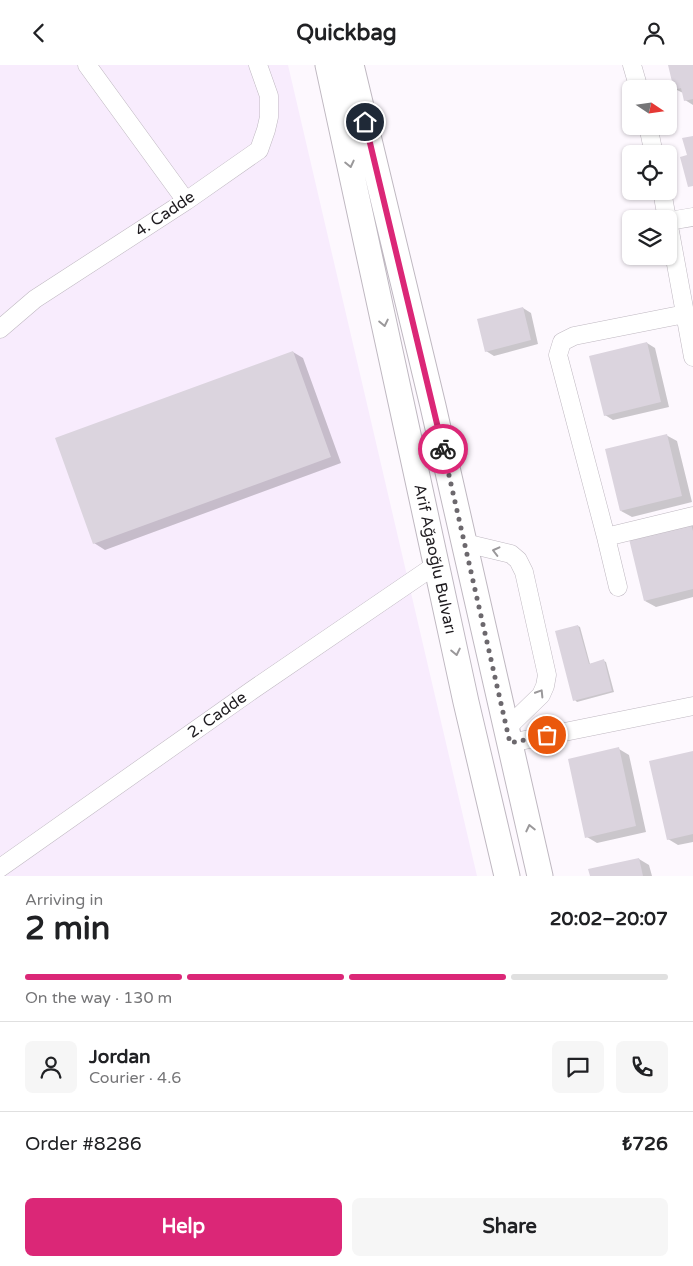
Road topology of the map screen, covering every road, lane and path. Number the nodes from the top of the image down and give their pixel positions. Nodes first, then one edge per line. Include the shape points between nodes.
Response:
1 (87, 65) edge
2 (258, 65) edge
3 (328, 65) edge
4 (351, 65) edge
5 (632, 65) edge
6 (636, 80) edge
7 (186, 201) junction
8 (693, 217) edge
9 (677, 219) edge
10 (676, 265) edge
11 (685, 314) junction
12 (0, 329) edge
13 (693, 357) edge
14 (693, 516) edge
15 (606, 537) junction
16 (465, 543) junction
17 (437, 564) junction
18 (618, 587) dead end
19 (693, 706) edge
20 (509, 735) junction
21 (0, 868) edge
22 (507, 876) edge
23 (540, 876) edge

1 - 7 street
2 - 7 street, 4. Cadde via 268,96 269,117 259,150
3 -> 17 highway, Arif Ağaoğlu Bulvarı
4 - 16 highway, Arif Ağaoğlu Bulvarı
5 - 6 street
7 - 12 street, 4. Cadde via 35,299
8 - 9 street
10 - 11 street
11 - 13 street
11 - 15 street via 574,336 562,342 558,355
14 - 15 street
15 - 18 street
16 - 20 highway, Arif Ağaoğlu Bulvarı
20 -> 16 street via 541,695 547,675 524,572 511,554
17 - 21 street, 2. Cadde
17 -> 22 highway, Arif Ağaoğlu Bulvarı
19 - 20 street
23 -> 20 highway, Arif Ağaoğlu Bulvarı

